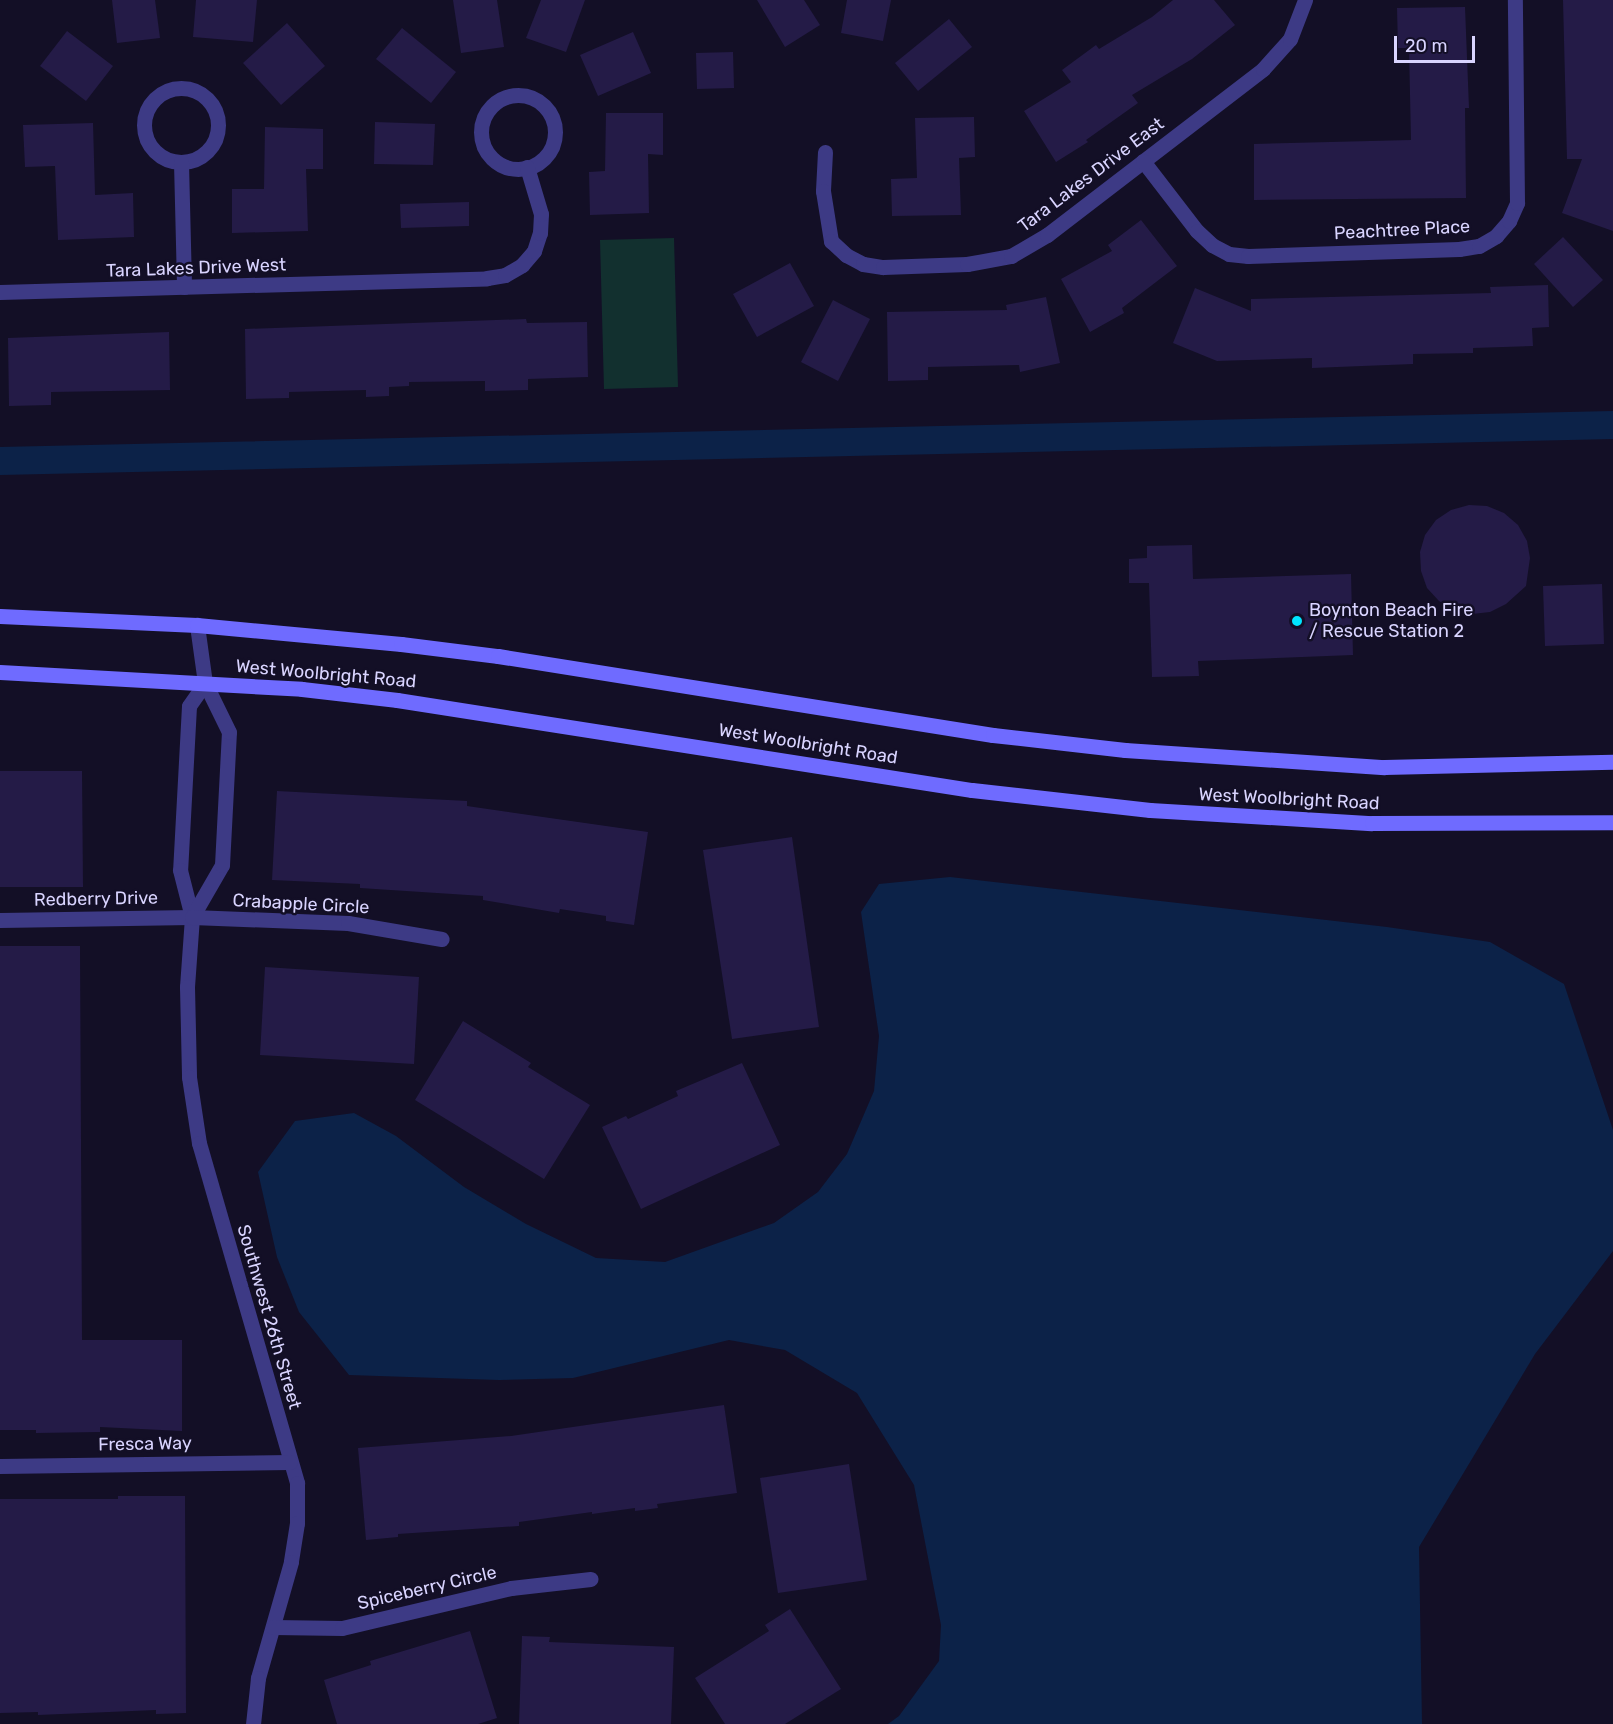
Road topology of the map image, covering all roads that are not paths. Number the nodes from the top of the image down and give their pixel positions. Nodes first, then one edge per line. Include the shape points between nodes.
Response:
1 (1305, 0) edge
2 (1515, 0) edge
3 (825, 152) dead end
4 (1143, 161) junction
5 (181, 162) junction
6 (527, 167) junction
7 (184, 287) junction
8 (0, 292) edge
9 (0, 616) edge
10 (197, 625) junction
11 (0, 672) edge
12 (205, 683) junction
13 (1613, 762) edge
14 (1613, 822) edge
15 (192, 918) junction
16 (0, 920) edge
17 (442, 939) dead end
18 (290, 1462) junction
19 (0, 1466) edge
20 (590, 1579) dead end
21 (273, 1627) junction
22 (253, 1724) edge

1 - 4 street, Tara Lakes Drive East via 1290,39 1263,69
2 - 4 street, Peachtree Place via 1517,203 1503,229 1479,246 1229,254 1197,231
3 - 4 street, Tara Lakes Drive East via 823,191 831,241 863,264 883,267 967,264 1011,256 1047,236
5 - 5 street via 193,160 211,146 218,124 216,113 202,95 180,88 168,90 150,104 143,126 145,137 159,155
5 - 7 street
6 - 6 street via 546,155 555,135 554,123 542,104 521,95 510,96 490,108 481,128 482,140 494,160 515,168
6 - 7 street, Tara Lakes Drive West via 541,214 540,233 534,251 522,265 505,275
7 - 8 street, Tara Lakes Drive West
9 - 10 main road, West Woolbright Road
10 - 12 street, Southwest 26th Street
10 - 13 main road, West Woolbright Road via 498,656 908,723 1125,750 1384,767
11 - 12 main road, West Woolbright Road
12 - 14 main road, West Woolbright Road via 302,689 472,710 972,790 1150,810 1372,823
12 - 15 street, Southwest 26th Street via 189,706 180,870
12 - 15 street, Southwest 26th Street via 229,732 222,865
15 - 16 street, Redberry Drive
15 - 17 street, Crabapple Circle via 348,923
15 - 18 street, Southwest 26th Street via 186,1032 200,1143
18 - 19 street, Fresca Way
18 - 21 street, Southwest 26th Street via 297,1483 297,1523
20 - 21 street, Spiceberry Circle via 511,1588 342,1628
21 - 22 street, Southwest 26th Street via 258,1678

